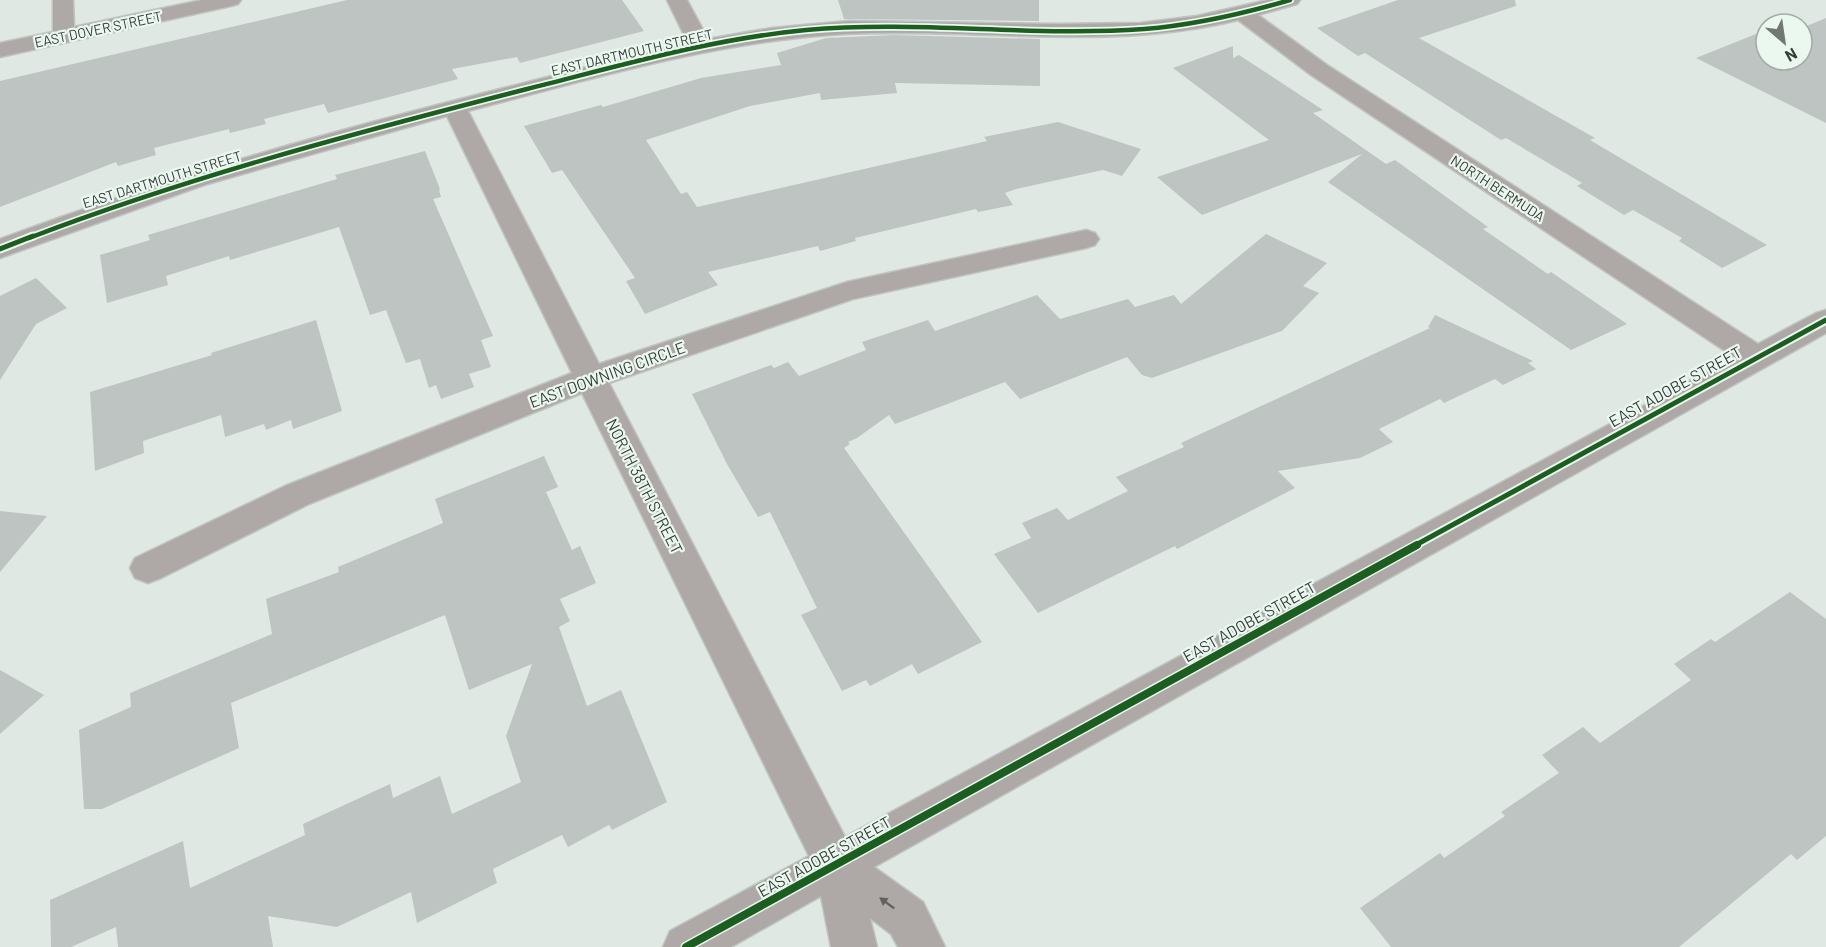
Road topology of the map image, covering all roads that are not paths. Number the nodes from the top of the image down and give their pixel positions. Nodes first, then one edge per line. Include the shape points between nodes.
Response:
1 (63, 0) edge
2 (231, 0) edge
3 (677, 0) edge
4 (1290, 0) edge
5 (1243, 14) junction
6 (64, 36) junction
7 (701, 46) junction
8 (0, 50) edge
9 (454, 107) junction
10 (1086, 239) dead end
11 (0, 249) edge
12 (1826, 320) edge
13 (1756, 357) junction
14 (590, 378) junction
15 (148, 568) dead end
16 (836, 865) junction
17 (686, 947) edge
18 (854, 947) edge
19 (922, 947) edge

1 - 6 street
2 - 6 street, EAST DOVER STREET
3 - 7 street
4 - 5 street, EAST DARTMOUTH STREET
5 - 7 street, EAST DARTMOUTH STREET via 1141,28 911,26 806,30
5 - 13 street, NORTH BERMUDA via 1318,70
6 - 8 street, EAST DOVER STREET
7 - 9 street, EAST DARTMOUTH STREET
9 - 11 street, EAST DARTMOUTH STREET via 186,182
9 - 14 street, NORTH 38TH STREET
10 - 14 street, EAST DOWNING CIRCLE via 847,291
12 - 13 street, EAST ADOBE STREET
13 - 16 street, EAST ADOBE STREET
14 - 15 street, EAST DOWNING CIRCLE via 297,495
14 - 16 street, NORTH 38TH STREET
16 - 17 street, EAST ADOBE STREET
16 - 18 street, NORTH 38TH STREET
19 -> 16 street, NORTH 38TH STREET via 907,918

